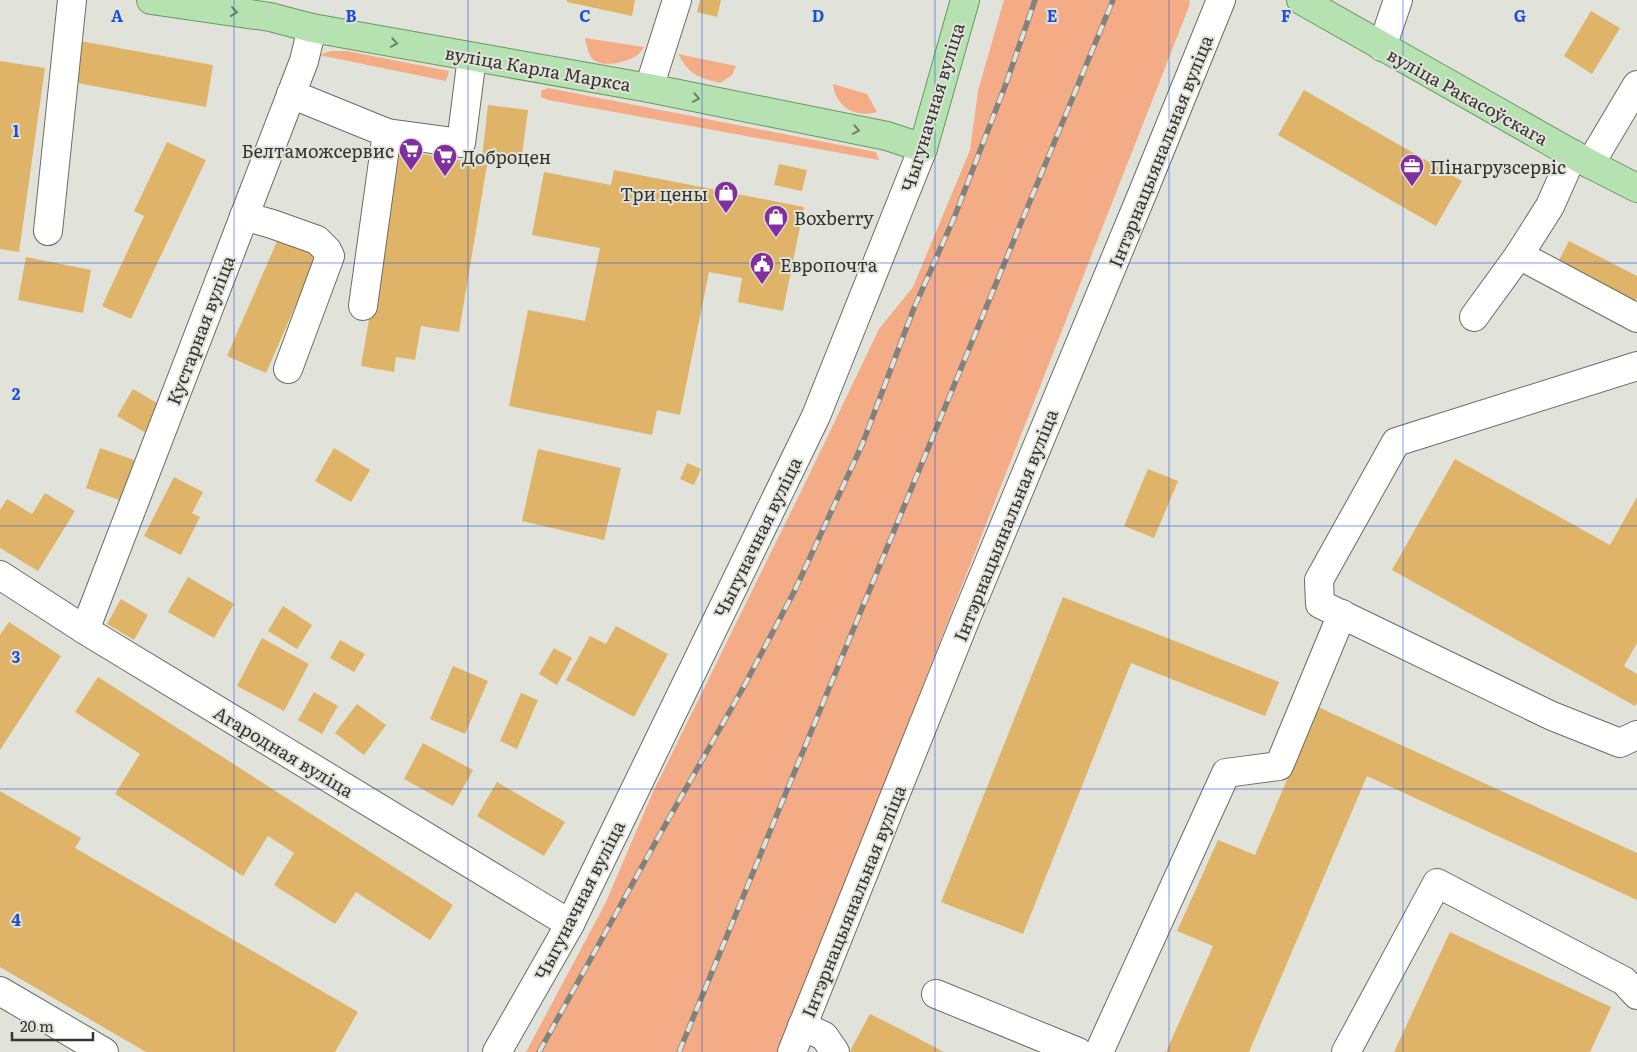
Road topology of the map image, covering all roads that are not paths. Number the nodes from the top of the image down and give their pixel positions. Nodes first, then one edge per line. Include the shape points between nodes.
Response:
1 (72, 0) edge
2 (151, 0) edge
3 (677, 0) edge
4 (965, 0) edge
5 (1220, 0) edge
6 (1301, 0) edge
7 (1398, 0) edge
8 (312, 28) junction
9 (1382, 47) junction
10 (472, 57) junction
11 (1637, 85) edge
12 (649, 88) junction
13 (291, 94) junction
14 (387, 133) junction
15 (923, 148) junction
16 (1581, 159) junction
17 (1637, 188) edge
18 (244, 216) junction
19 (48, 231) dead end
20 (1519, 255) junction
21 (363, 306) dead end
22 (1474, 317) dead end
23 (1637, 318) edge
24 (1637, 366) edge
25 (288, 369) dead end
26 (0, 575) edge
27 (1342, 614) junction
28 (85, 630) junction
29 (1637, 735) edge
30 (570, 924) junction
31 (0, 991) edge
32 (936, 994) dead end
33 (1637, 995) edge
34 (802, 1026) junction
35 (104, 1052) edge
36 (497, 1052) edge
37 (792, 1052) edge
38 (835, 1052) edge
39 (1078, 1052) edge
40 (1099, 1052) edge
41 (1346, 1052) edge

1 - 19 street
2 -> 8 main road, вуліца Карла Маркса via 270,17
3 - 12 street
4 - 15 main road, Чыгуначная вуліца
5 - 34 street, Інтэрнацыянальная вуліца
6 - 9 main road, вуліца Ракасоўскага
7 - 9 street
8 -> 10 main road, вуліца Карла Маркса
8 - 13 street, Кустарная вуліца
9 - 16 main road, вуліца Ракасоўскага
10 - 12 main road, вуліца Карла Маркса
10 - 14 street via 461,143
11 - 16 street
12 -> 15 main road, вуліца Карла Маркса via 887,136
13 - 14 street
13 - 18 street, Кустарная вуліца
14 - 21 street
15 - 30 street, Чыгуначная вуліца via 816,416
16 - 17 main road, вуліца Ракасоўскага
16 - 20 street
18 - 25 street via 317,240 330,256
18 - 28 street, Кустарная вуліца
20 - 22 street
20 - 23 street
24 - 27 street via 1396,442 1319,580 1320,604
26 - 28 street, Агародная вуліца
27 - 29 street via 1552,716 1620,743
27 - 40 street via 1279,766 1226,773
28 - 30 street, Агародная вуліца
30 - 36 street, Чыгуначная вуліца
31 - 35 street
32 - 39 street
33 - 41 street via 1624,981 1437,883
34 - 37 street, Інтэрнацыянальная вуліца
34 - 38 street via 824,1036

